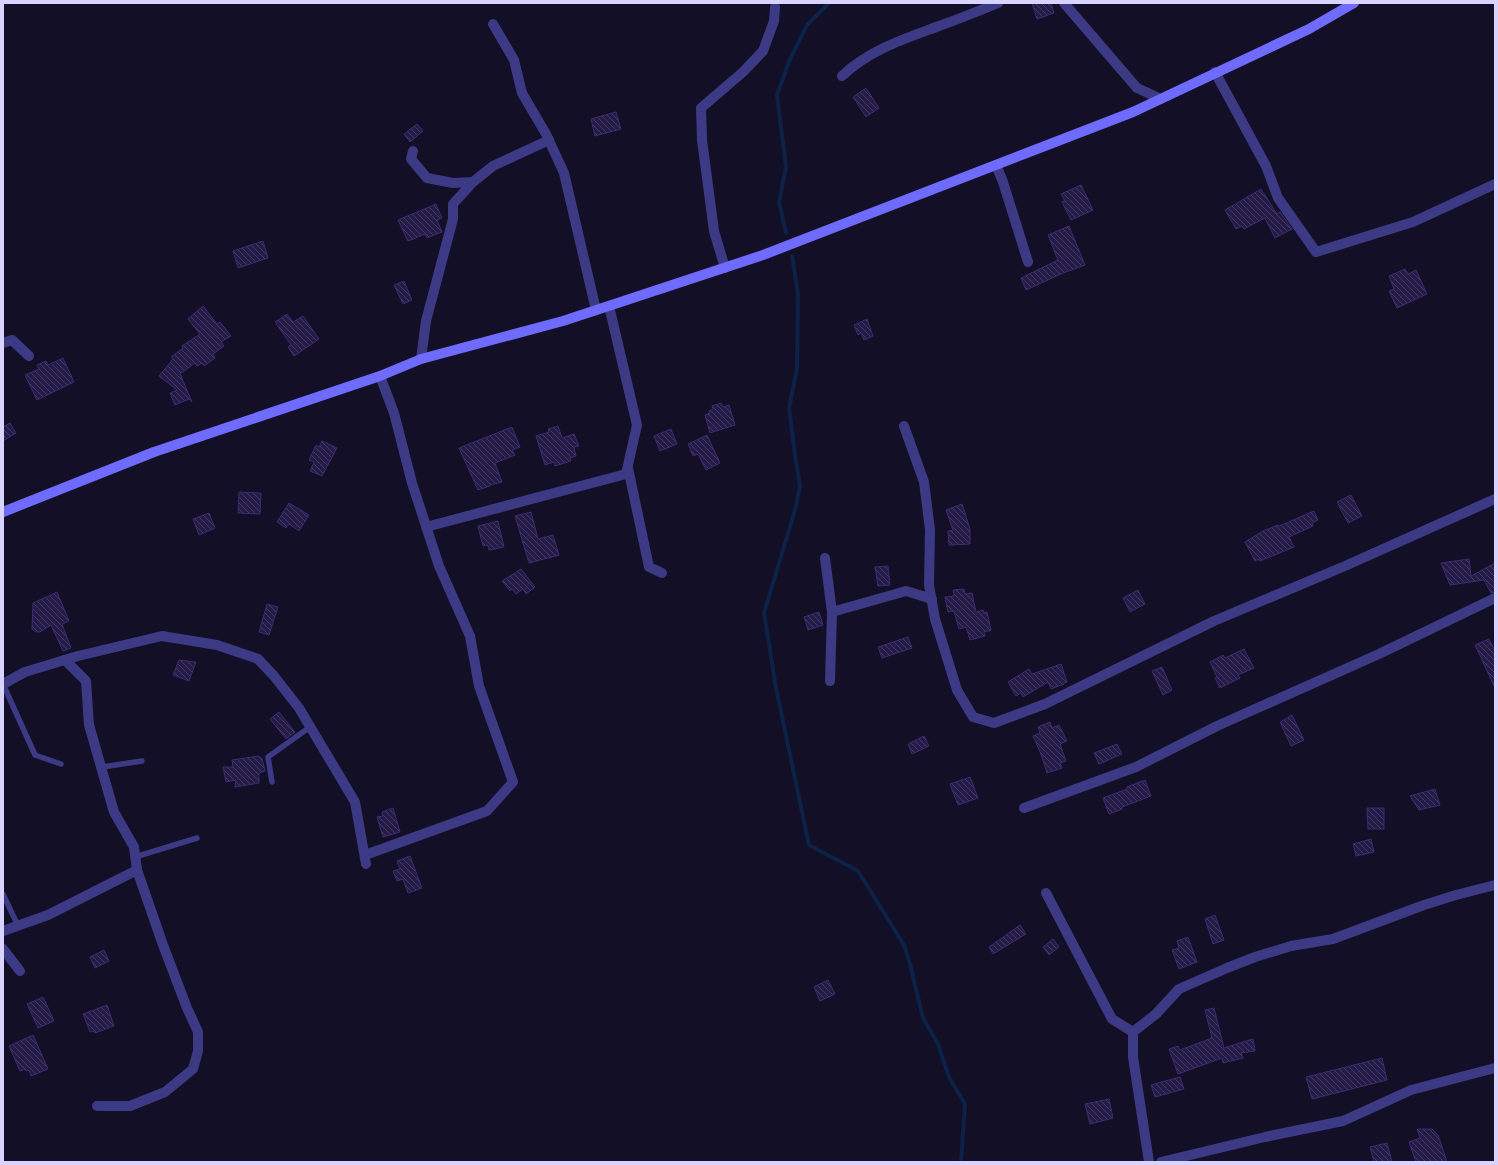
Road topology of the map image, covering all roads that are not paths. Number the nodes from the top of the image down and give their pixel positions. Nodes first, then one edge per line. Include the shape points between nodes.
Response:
1 (998, 3) edge
2 (1064, 3) edge
3 (1354, 3) edge
4 (775, 7) dead end
5 (492, 24) dead end
6 (1214, 72) junction
7 (842, 76) dead end
8 (1160, 99) junction
9 (549, 140) junction
10 (413, 151) dead end
11 (996, 165) junction
12 (474, 182) junction
13 (1495, 184) edge
14 (1028, 262) dead end
15 (725, 268) junction
16 (609, 306) junction
17 (596, 310) junction
18 (3, 343) edge
19 (29, 356) dead end
20 (421, 359) junction
21 (380, 376) junction
22 (904, 426) dead end
23 (628, 466) junction
24 (1495, 499) edge
25 (3, 512) edge
26 (426, 527) junction
27 (825, 558) dead end
28 (662, 573) dead end
29 (1495, 598) edge
30 (932, 599) junction
31 (832, 612) junction
32 (65, 660) junction
33 (830, 680) dead end
34 (3, 684) edge
35 (310, 727) junction
36 (142, 762) dead end
37 (61, 764) dead end
38 (102, 767) junction
39 (272, 782) dead end
40 (1024, 808) dead end
41 (197, 838) dead end
42 (135, 858) junction
43 (137, 870) junction
44 (1495, 885) edge
45 (1046, 893) dead end
46 (3, 894) edge
47 (18, 926) junction
48 (3, 931) edge
49 (3, 949) edge
50 (20, 971) dead end
51 (1133, 1032) junction
52 (1495, 1068) edge
53 (97, 1106) dead end
54 (1149, 1162) edge
55 (1161, 1162) edge

1 - 7 street via 890,44 854,65
2 - 8 street via 1137,88
3 - 6 street via 1309,29
4 - 15 street via 774,21 763,51 701,108 702,140 714,231
5 - 9 street via 514,60 522,93
6 - 8 street
6 - 13 street via 1266,166 1278,198 1316,252 1413,222
8 - 11 street
9 - 12 street via 493,166
9 - 17 street via 564,173
10 - 12 street via 411,159 427,178 453,183
11 - 14 street
11 - 15 street
12 - 20 street via 453,204 453,219 426,321
15 - 16 street
16 - 17 street
16 - 23 street via 637,425
17 - 20 street
18 - 19 street via 12,340
20 - 21 street
21 - 25 street via 154,452
21 - 26 street via 394,413
22 - 30 street via 924,482 930,530 929,585
23 - 26 street via 626,474
23 - 28 street via 649,567
24 - 30 street via 1214,621 1046,704 994,723 973,716 957,690 935,619
26 - 35 street via 439,566 470,636 479,686 513,782 487,811 366,860 355,802
27 - 31 street
29 - 40 street via 1379,654 1217,726 1136,767
30 - 31 street via 906,591
31 - 33 street
32 - 34 street via 25,672
32 - 35 street via 162,636 217,645 258,658 295,703
32 - 38 street via 86,681 88,725
34 - 37 lane via 35,755
35 - 39 lane via 268,757
36 - 38 lane
38 - 42 street via 114,812 134,847
41 - 42 lane
42 - 43 street
43 - 47 street via 48,915
43 - 53 street via 163,945 198,1032 198,1051 193,1069 165,1092 130,1106
44 - 51 street via 1424,904 1333,939 1291,946 1255,956 1179,989 1156,1014
45 - 51 street via 1112,1019
46 - 47 lane
47 - 48 street
49 - 50 street
51 - 54 street via 1133,1057
52 - 55 street via 1411,1090 1343,1121

